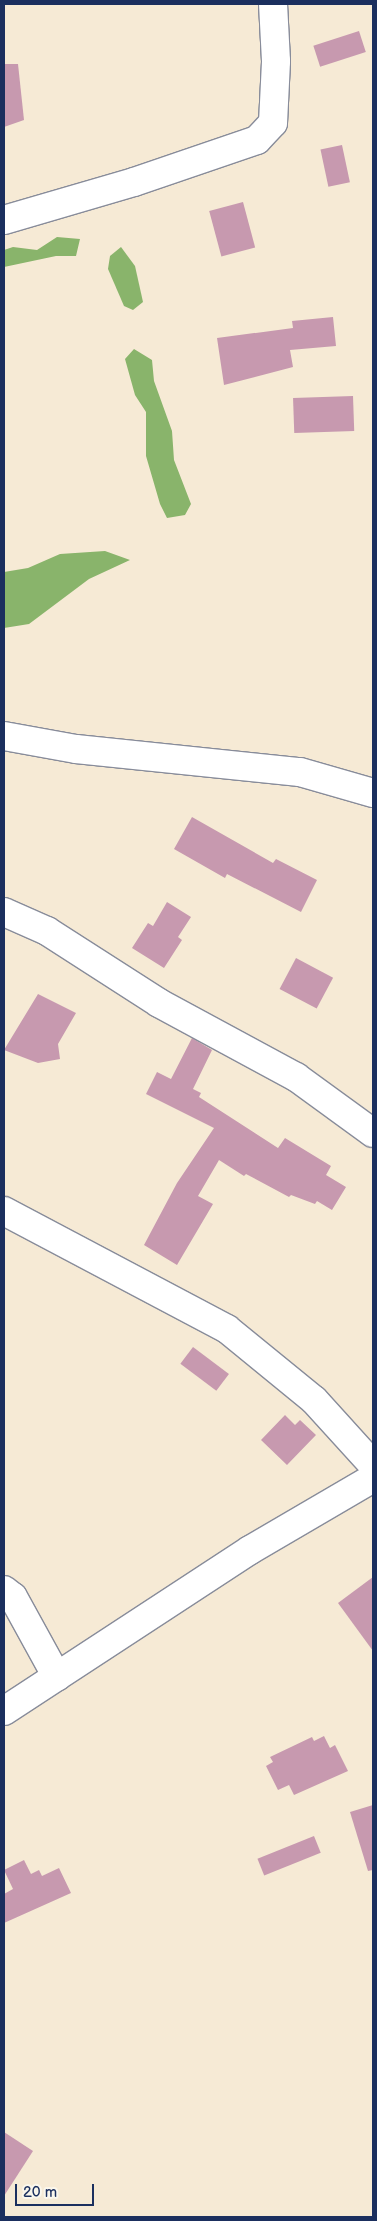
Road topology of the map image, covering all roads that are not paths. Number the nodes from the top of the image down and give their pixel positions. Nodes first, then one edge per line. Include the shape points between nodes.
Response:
1 (273, 4) edge
2 (4, 220) edge
3 (4, 736) edge
4 (373, 793) edge
5 (4, 912) edge
6 (373, 1133) edge
7 (4, 1211) edge
8 (373, 1465) edge
9 (373, 1478) edge
10 (4, 1590) edge
11 (57, 1678) junction
12 (4, 1711) edge

1 - 2 street via 276,62 273,123 257,140 134,182
3 - 4 street via 76,749 300,772
5 - 6 street via 47,931 159,1004 296,1077
7 - 8 street via 226,1329 314,1400
9 - 11 street via 250,1550
10 - 11 street via 13,1597
11 - 12 street

